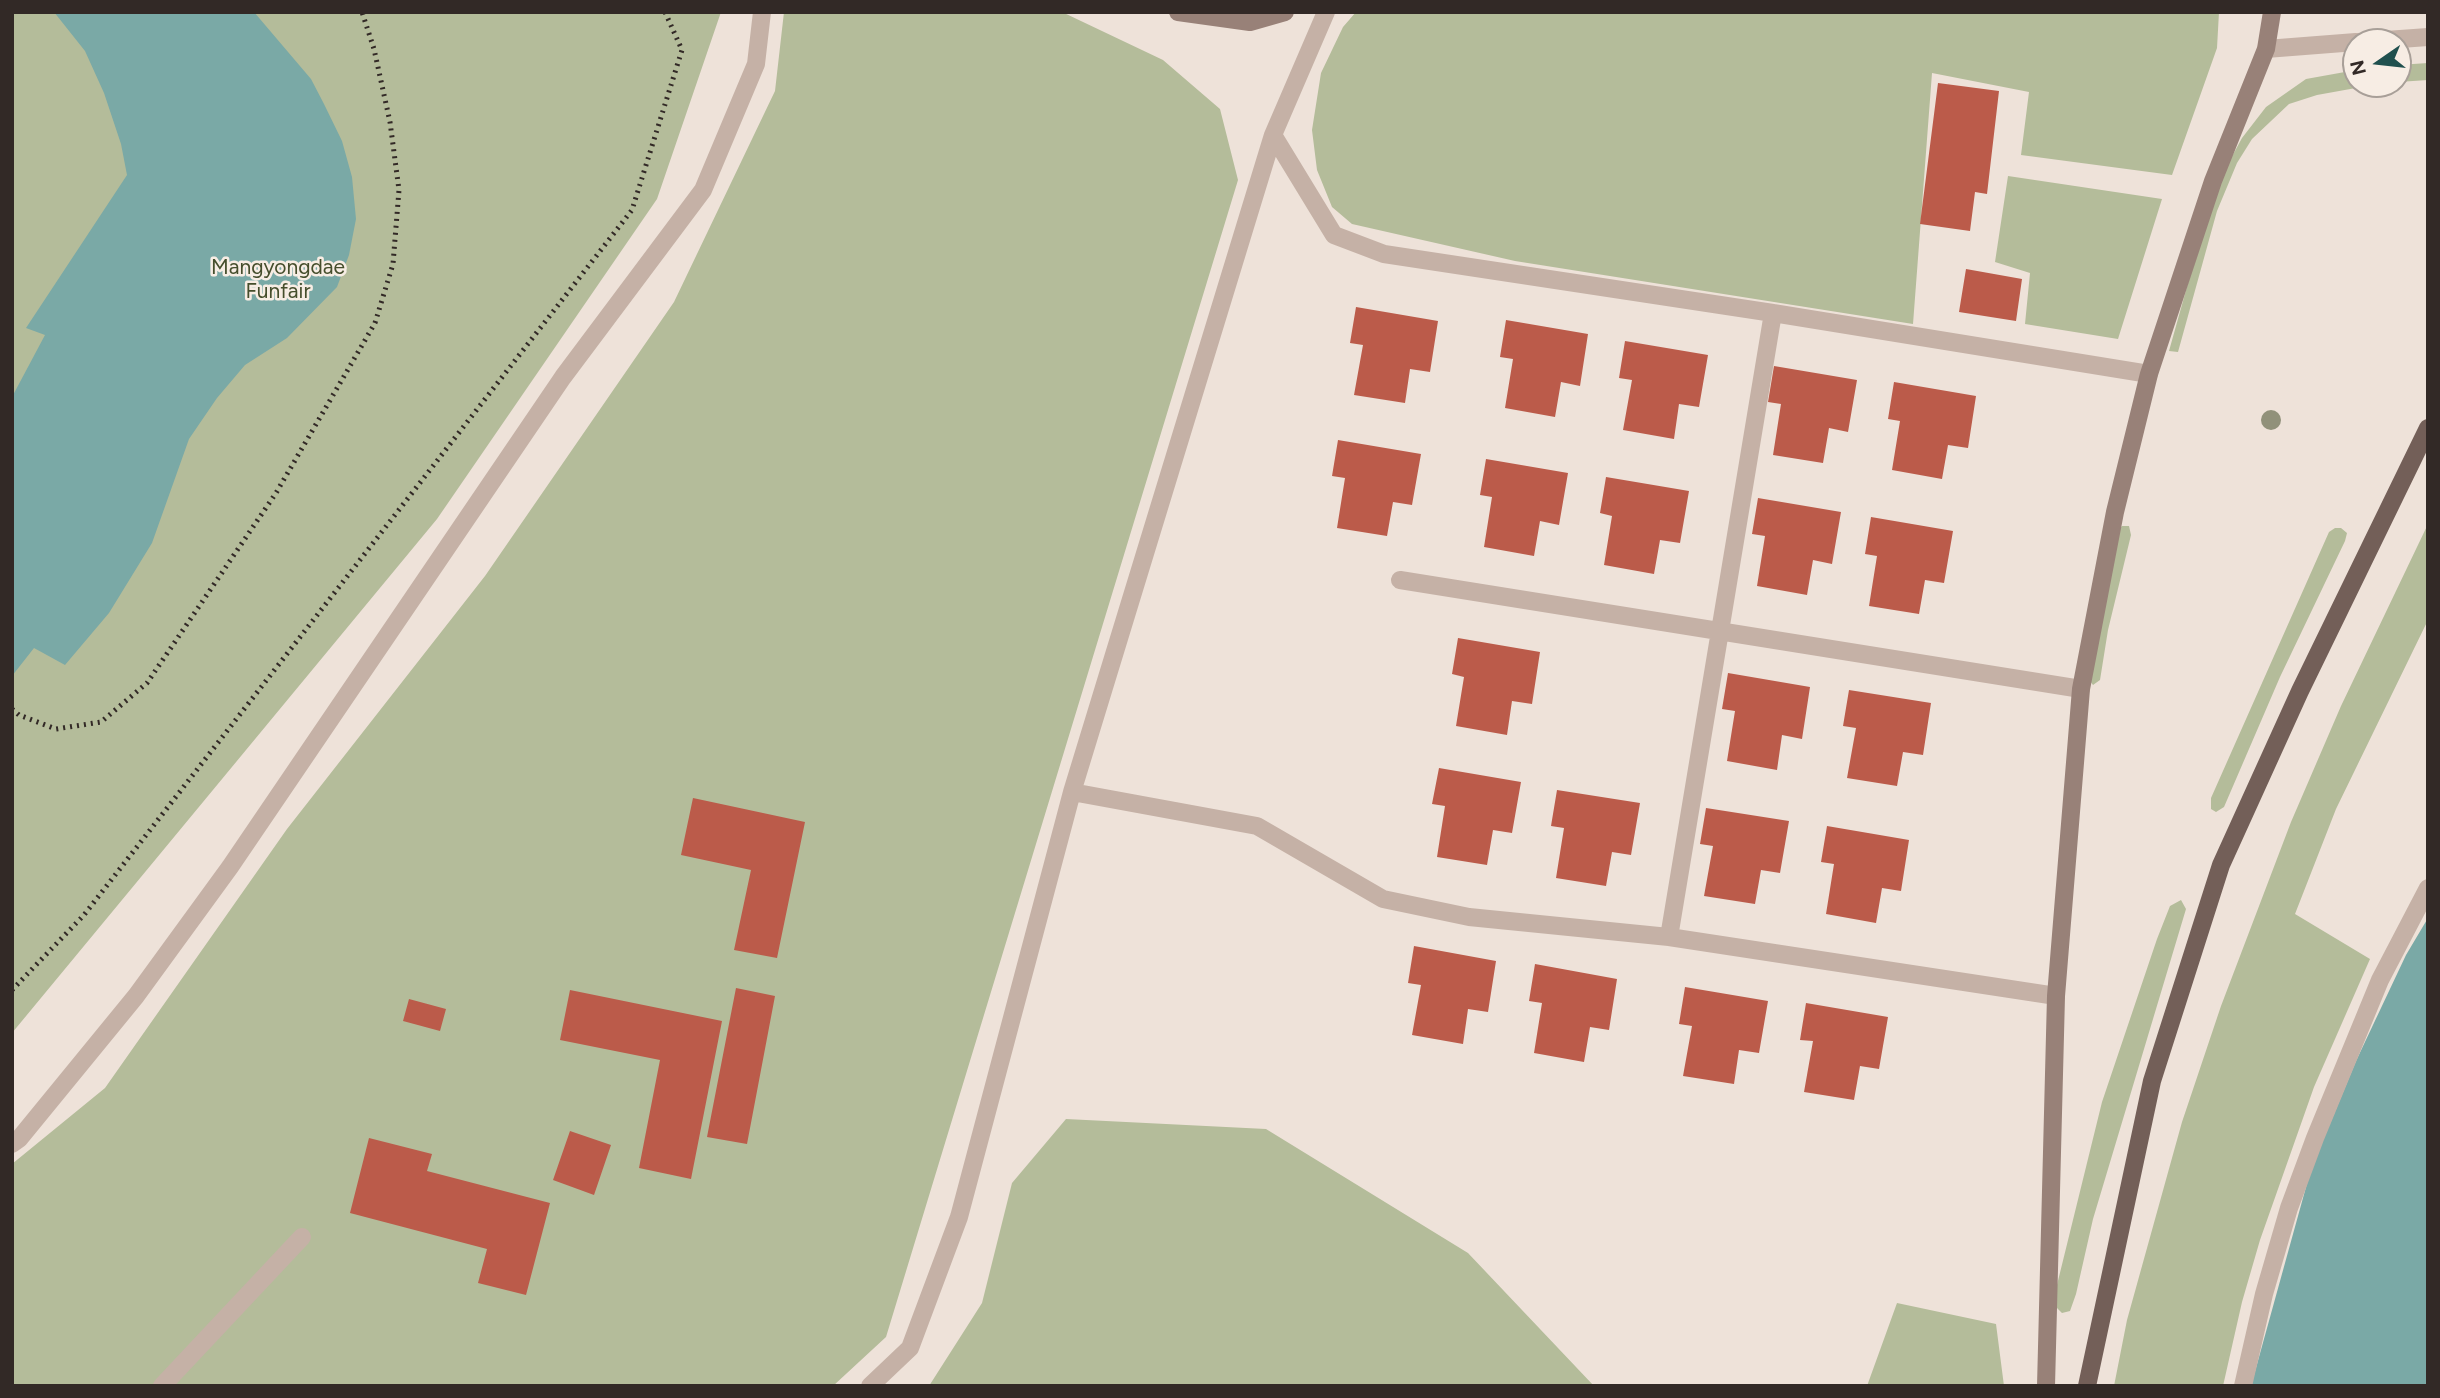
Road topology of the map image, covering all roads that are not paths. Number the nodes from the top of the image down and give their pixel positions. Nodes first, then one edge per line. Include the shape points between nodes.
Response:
1 (762, 12) edge
2 (1178, 12) edge
3 (1284, 12) edge
4 (1326, 12) edge
5 (2272, 12) edge
6 (2342, 43) edge
7 (2266, 49) junction
8 (1273, 135) junction
9 (1773, 313) junction
10 (2149, 374) junction
11 (2428, 428) edge
12 (1400, 580) dead end
13 (1720, 631) junction
14 (2081, 690) junction
15 (1072, 792) junction
16 (2428, 888) edge
17 (1669, 936) junction
18 (2056, 996) junction
19 (12, 1144) edge
20 (302, 1237) dead end
21 (875, 1383) edge
22 (162, 1386) edge
23 (2046, 1386) edge
24 (2087, 1386) edge
25 (2243, 1386) edge

1 - 19 street via 756,64 704,190 563,377 230,867 136,996
2 - 3 main road via 1250,22
4 - 8 street
5 - 7 main road
6 - 7 street
7 - 10 main road via 2213,181
8 - 9 street via 1334,235 1384,254
8 - 15 street
9 - 10 street
9 - 13 street
10 - 14 main road via 2115,512
11 - 24 main road via 2221,865 2152,1081
12 - 13 street
13 - 14 street
13 - 17 street
14 - 18 main road
15 - 17 street via 1256,825 1383,899 1469,917
15 - 21 street via 959,1217 910,1348
16 - 25 street via 2380,980 2310,1150 2267,1282
17 - 18 street
18 - 23 main road
20 - 22 street

